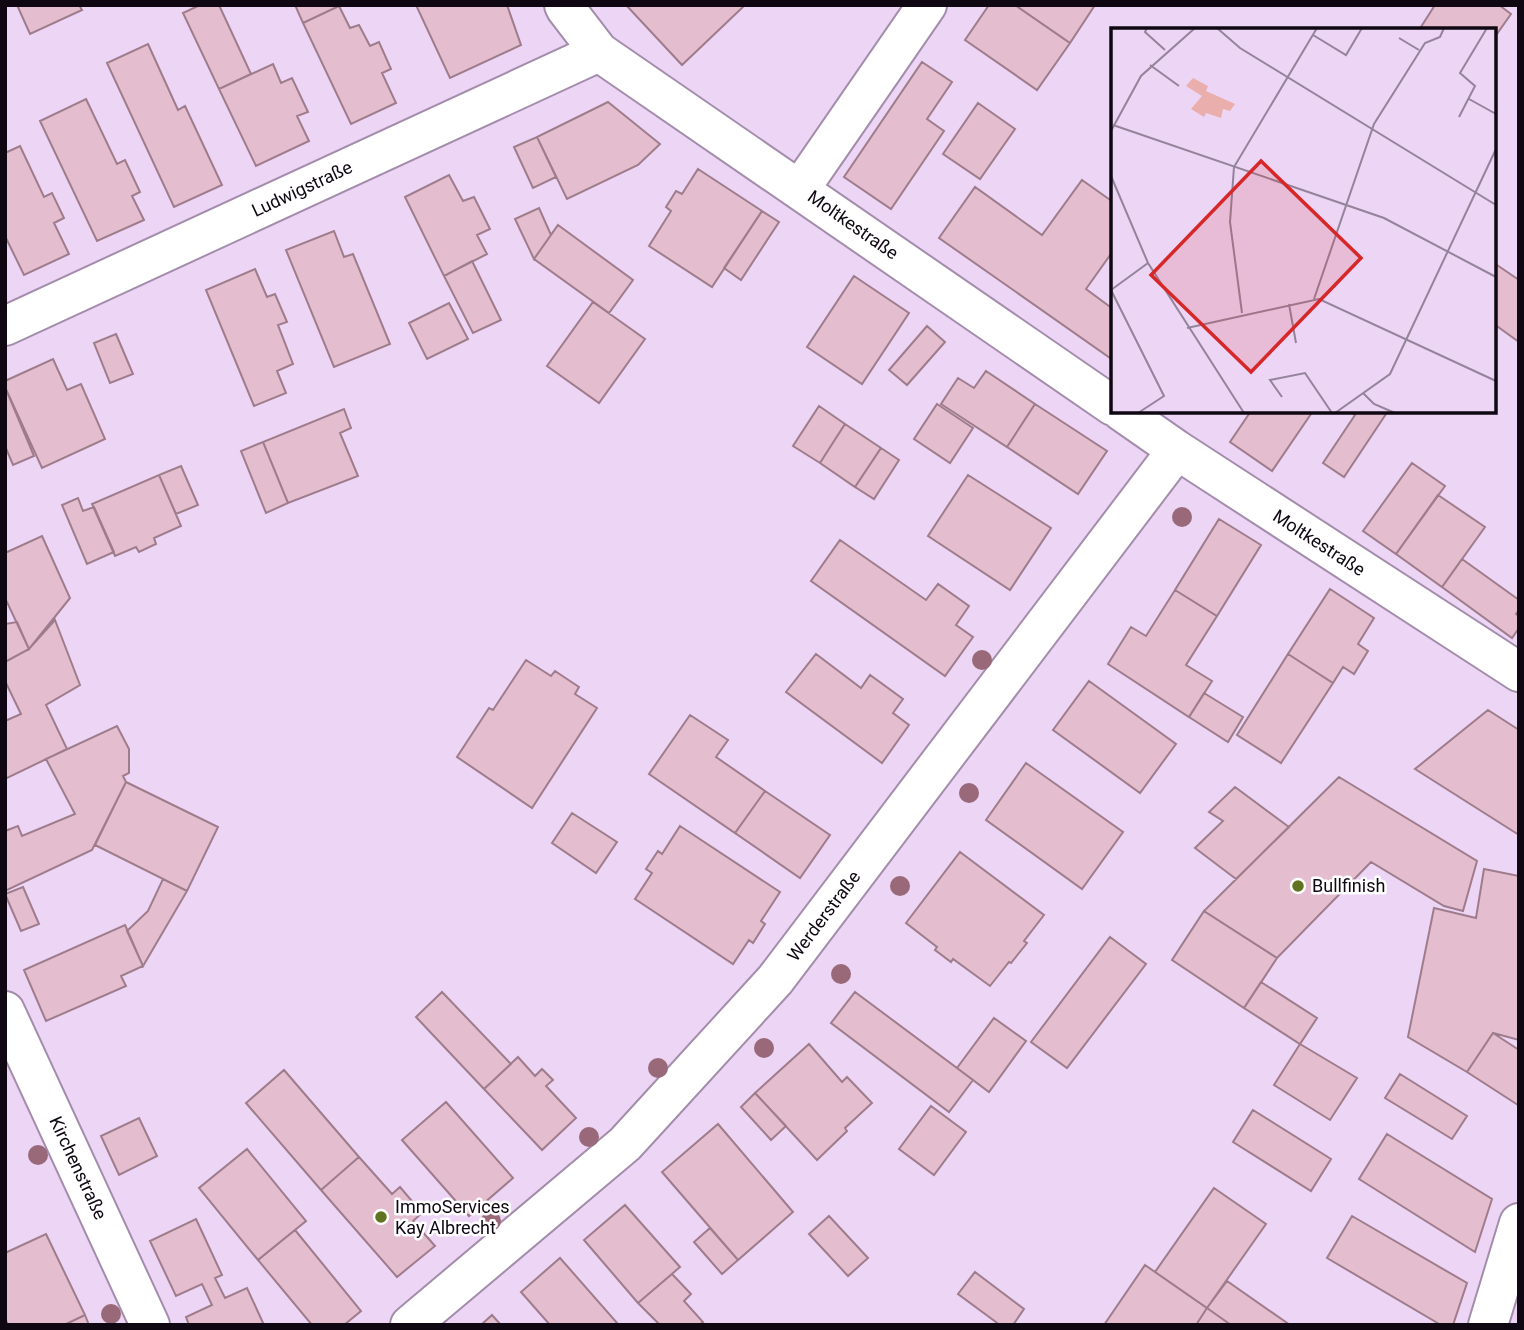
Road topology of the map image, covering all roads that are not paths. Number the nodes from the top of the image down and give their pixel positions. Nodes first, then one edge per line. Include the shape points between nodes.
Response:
1 (564, 5) edge
2 (927, 5) edge
3 (599, 52) junction
4 (800, 188) junction
5 (5, 327) edge
6 (1111, 405) edge
7 (1124, 413) edge
8 (1177, 450) junction
9 (1519, 672) edge
10 (5, 1011) edge
11 (1519, 1223) edge
12 (150, 1325) edge
13 (410, 1325) edge
14 (1489, 1325) edge

1 - 3 street, Moltkestraße
2 - 4 street, Moltkestraße
3 - 4 street, Moltkestraße
3 - 5 street, Ludwigstraße
4 - 6 street, Moltkestraße
7 - 8 street, Moltkestraße
8 - 9 street, Moltkestraße
8 - 13 street, Werderstraße via 775,980 625,1144
10 - 12 street, Kirchenstraße
11 - 14 street

